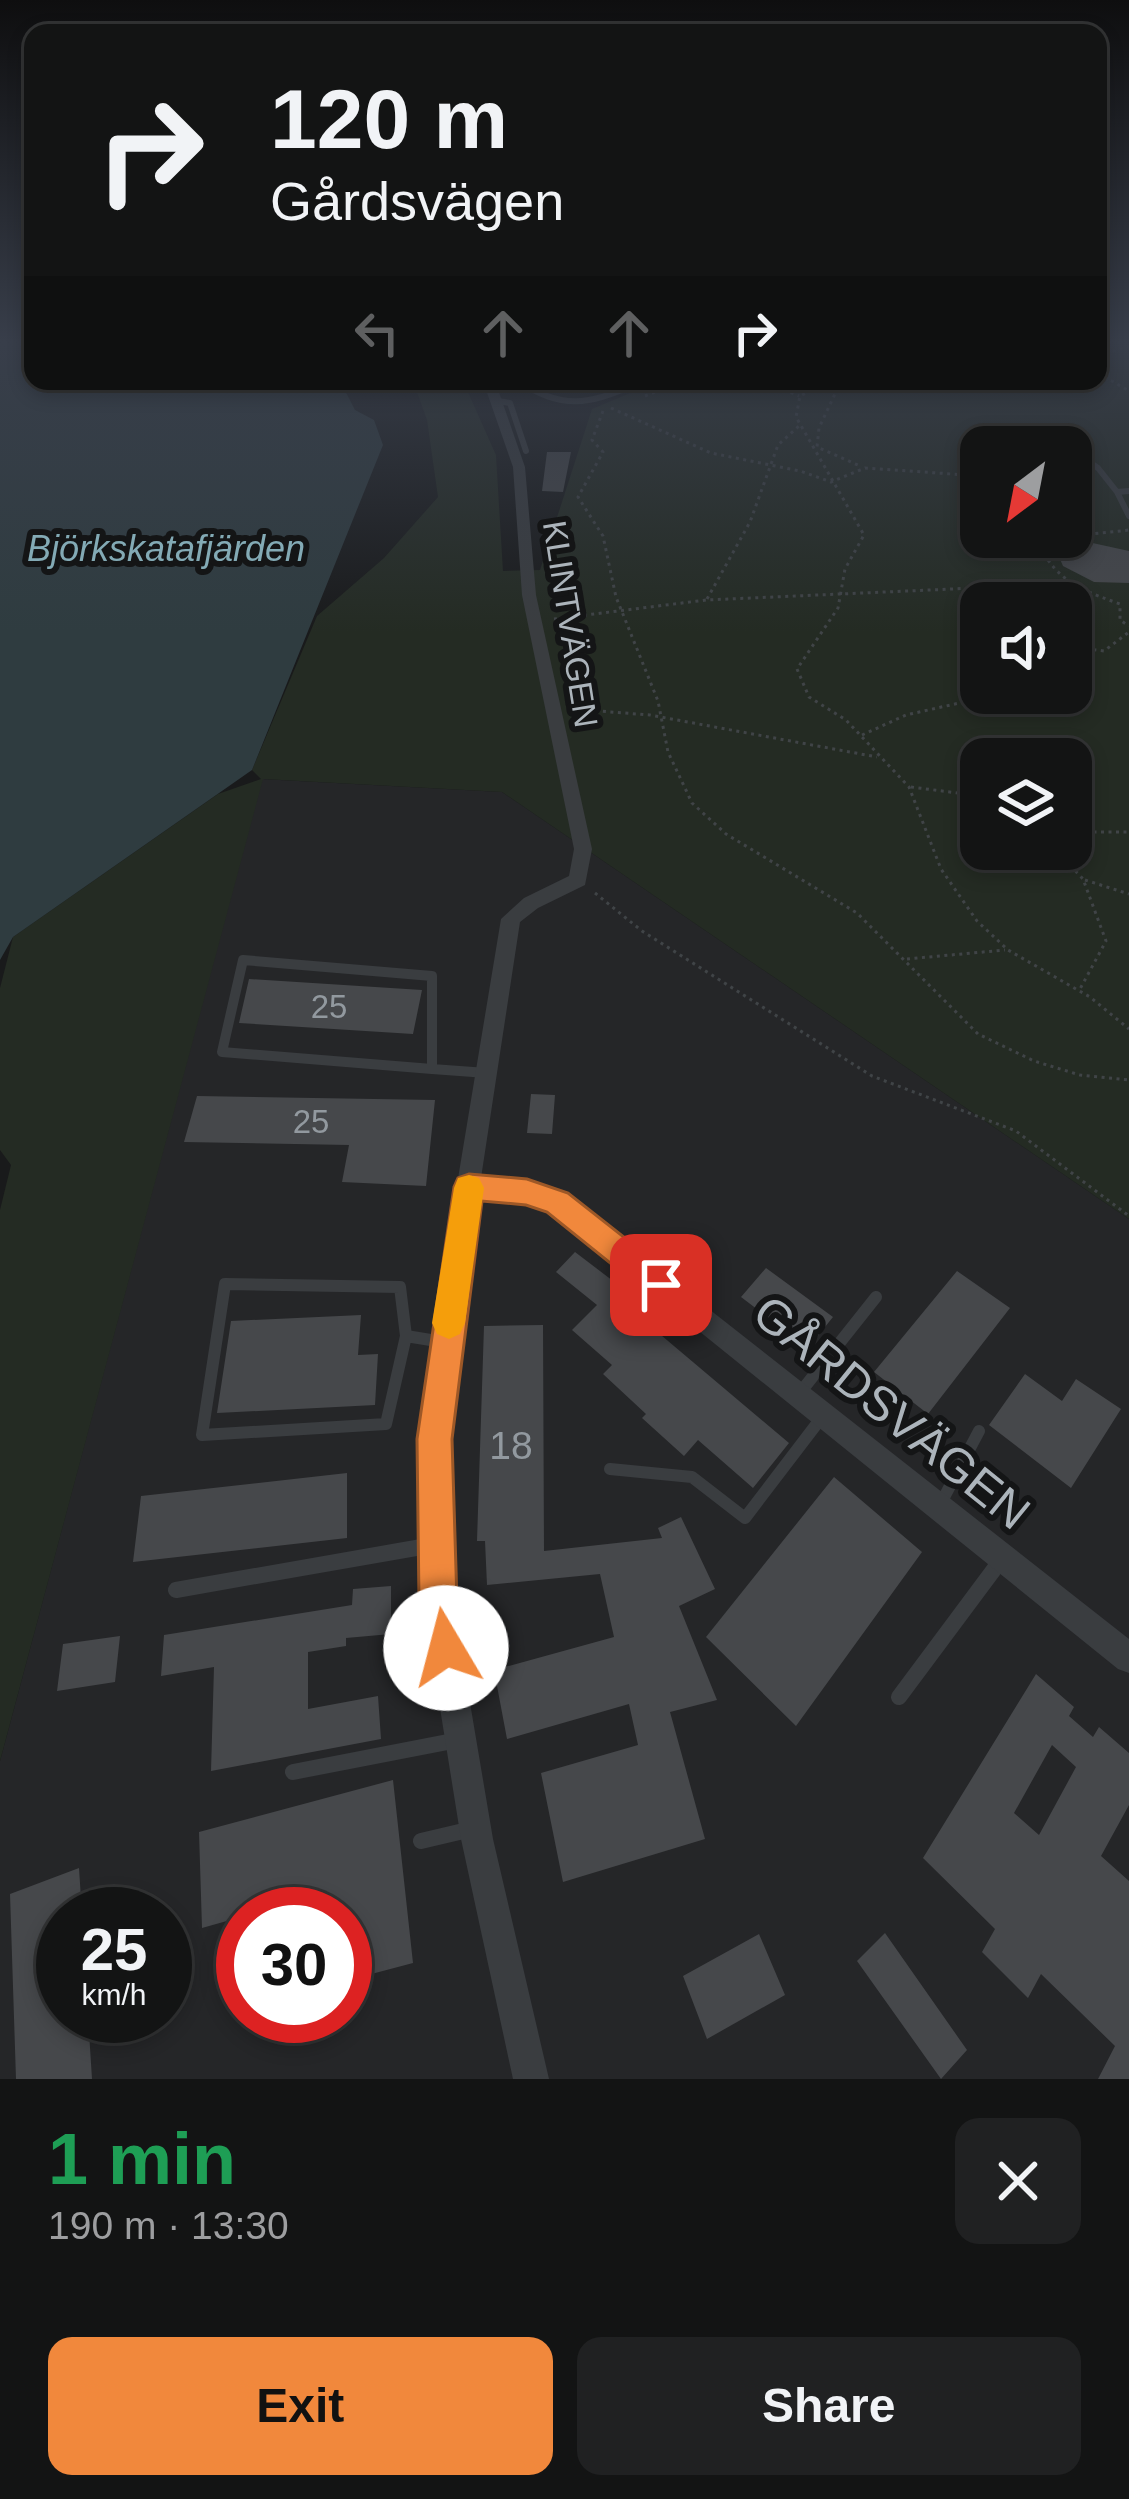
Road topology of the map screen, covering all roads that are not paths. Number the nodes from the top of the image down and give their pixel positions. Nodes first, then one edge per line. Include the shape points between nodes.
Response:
1 (510, 438) edge
2 (522, 438) edge
3 (526, 451) dead end
4 (1092, 464) edge
5 (1129, 491) edge
6 (1117, 492) junction
7 (1129, 516) edge
8 (432, 1071) junction
9 (487, 1073) junction
10 (469, 1187) junction
11 (876, 1297) dead end
12 (406, 1336) junction
13 (446, 1343) junction
14 (799, 1394) junction
15 (824, 1414) junction
16 (980, 1431) dead end
17 (610, 1469) dead end
18 (939, 1506) junction
19 (437, 1545) junction
20 (1003, 1557) junction
21 (176, 1590) dead end
22 (1129, 1658) edge
23 (899, 1697) dead end
24 (461, 1740) junction
25 (293, 1772) dead end
26 (476, 1829) junction
27 (421, 1840) dead end
28 (531, 2079) edge

1 - 9 street, KLINTVÄGEN via 534,621 583,849 578,880 511,920
2 - 3 lane
4 - 6 lane
5 - 6 lane
6 - 7 lane
8 - 8 lane via 222,1052 243,960 432,976
8 - 9 lane
9 - 10 street
10 - 13 street
10 - 14 street, GÅRDSVÄGEN via 557,1203
11 - 14 lane
12 - 12 lane via 386,1424 202,1435 225,1284 400,1287
12 - 13 lane
13 - 19 street via 434,1439
14 - 15 street, GÅRDSVÄGEN
15 - 17 lane via 746,1518 692,1477
15 - 18 street, GÅRDSVÄGEN
16 - 18 lane
18 - 20 street, GÅRDSVÄGEN
19 - 21 lane
19 - 24 street
20 - 22 street, GÅRDSVÄGEN
20 - 23 lane
24 - 25 lane
24 - 26 street
26 - 27 lane
26 - 28 street

